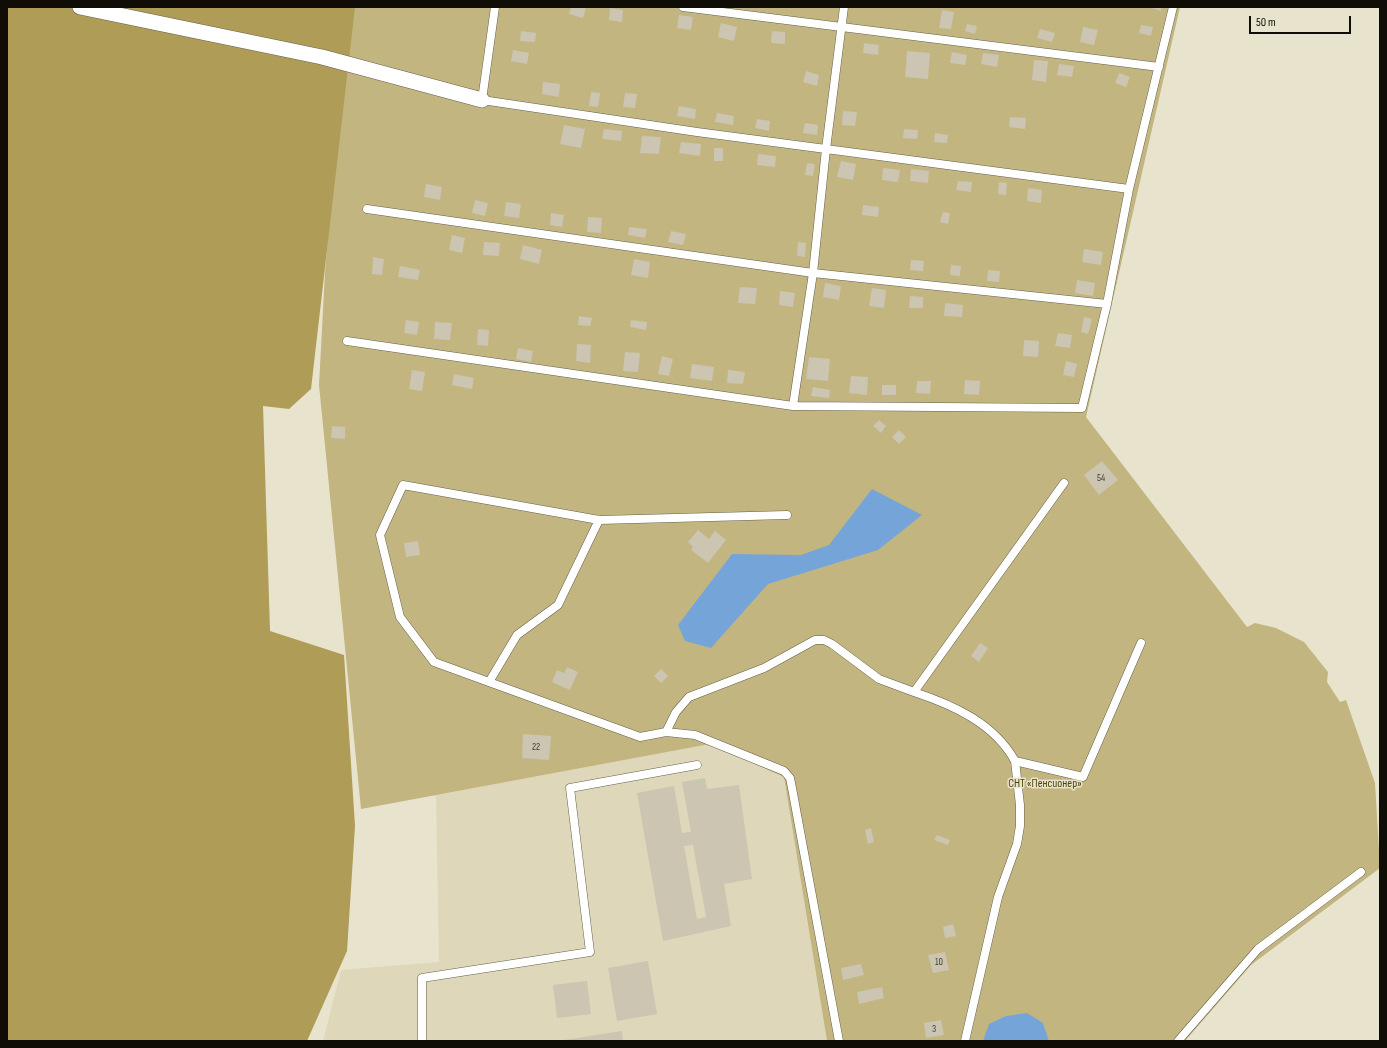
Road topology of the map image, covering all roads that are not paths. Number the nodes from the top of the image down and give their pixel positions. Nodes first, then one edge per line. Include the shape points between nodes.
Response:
1 (80, 7) edge
2 (495, 7) edge
3 (683, 7) edge
4 (844, 7) edge
5 (1173, 7) edge
6 (842, 27) junction
7 (1159, 67) junction
8 (482, 100) junction
9 (826, 149) junction
10 (1129, 189) junction
11 (367, 209) dead end
12 (813, 273) junction
13 (1107, 304) junction
14 (347, 341) dead end
15 (793, 406) junction
16 (1064, 484) dead end
17 (787, 515) dead end
18 (599, 520) junction
19 (1141, 643) dead end
20 (489, 682) junction
21 (914, 692) junction
22 (666, 732) junction
23 (1015, 761) junction
24 (697, 765) dead end
25 (1361, 872) dead end
26 (422, 1041) edge
27 (839, 1041) edge
28 (965, 1041) edge
29 (1178, 1041) edge

1 - 8 street via 322,58
2 - 8 lane
3 - 6 lane
4 - 6 lane
5 - 7 lane
6 - 7 lane
6 - 9 lane
7 - 10 lane
8 - 9 lane
9 - 10 lane
9 - 12 lane
10 - 13 lane
11 - 12 lane
12 - 13 lane
12 - 15 lane
13 - 15 lane via 1082,408
14 - 15 lane
16 - 21 lane
17 - 18 lane
18 - 20 lane via 558,605 517,635
18 - 20 lane via 403,485 380,535 400,617 434,662
19 - 23 lane via 1083,777
20 - 22 lane via 640,737
21 - 22 lane via 879,679 832,644 824,640 815,640 764,668 689,697 676,712
21 - 23 lane via 954,707 975,719 1008,748
22 - 27 lane via 686,733 707,739 776,767 790,778
23 - 28 lane via 1020,804 1017,844 998,897
24 - 26 lane via 570,788 590,952 422,978
25 - 29 lane via 1258,949

